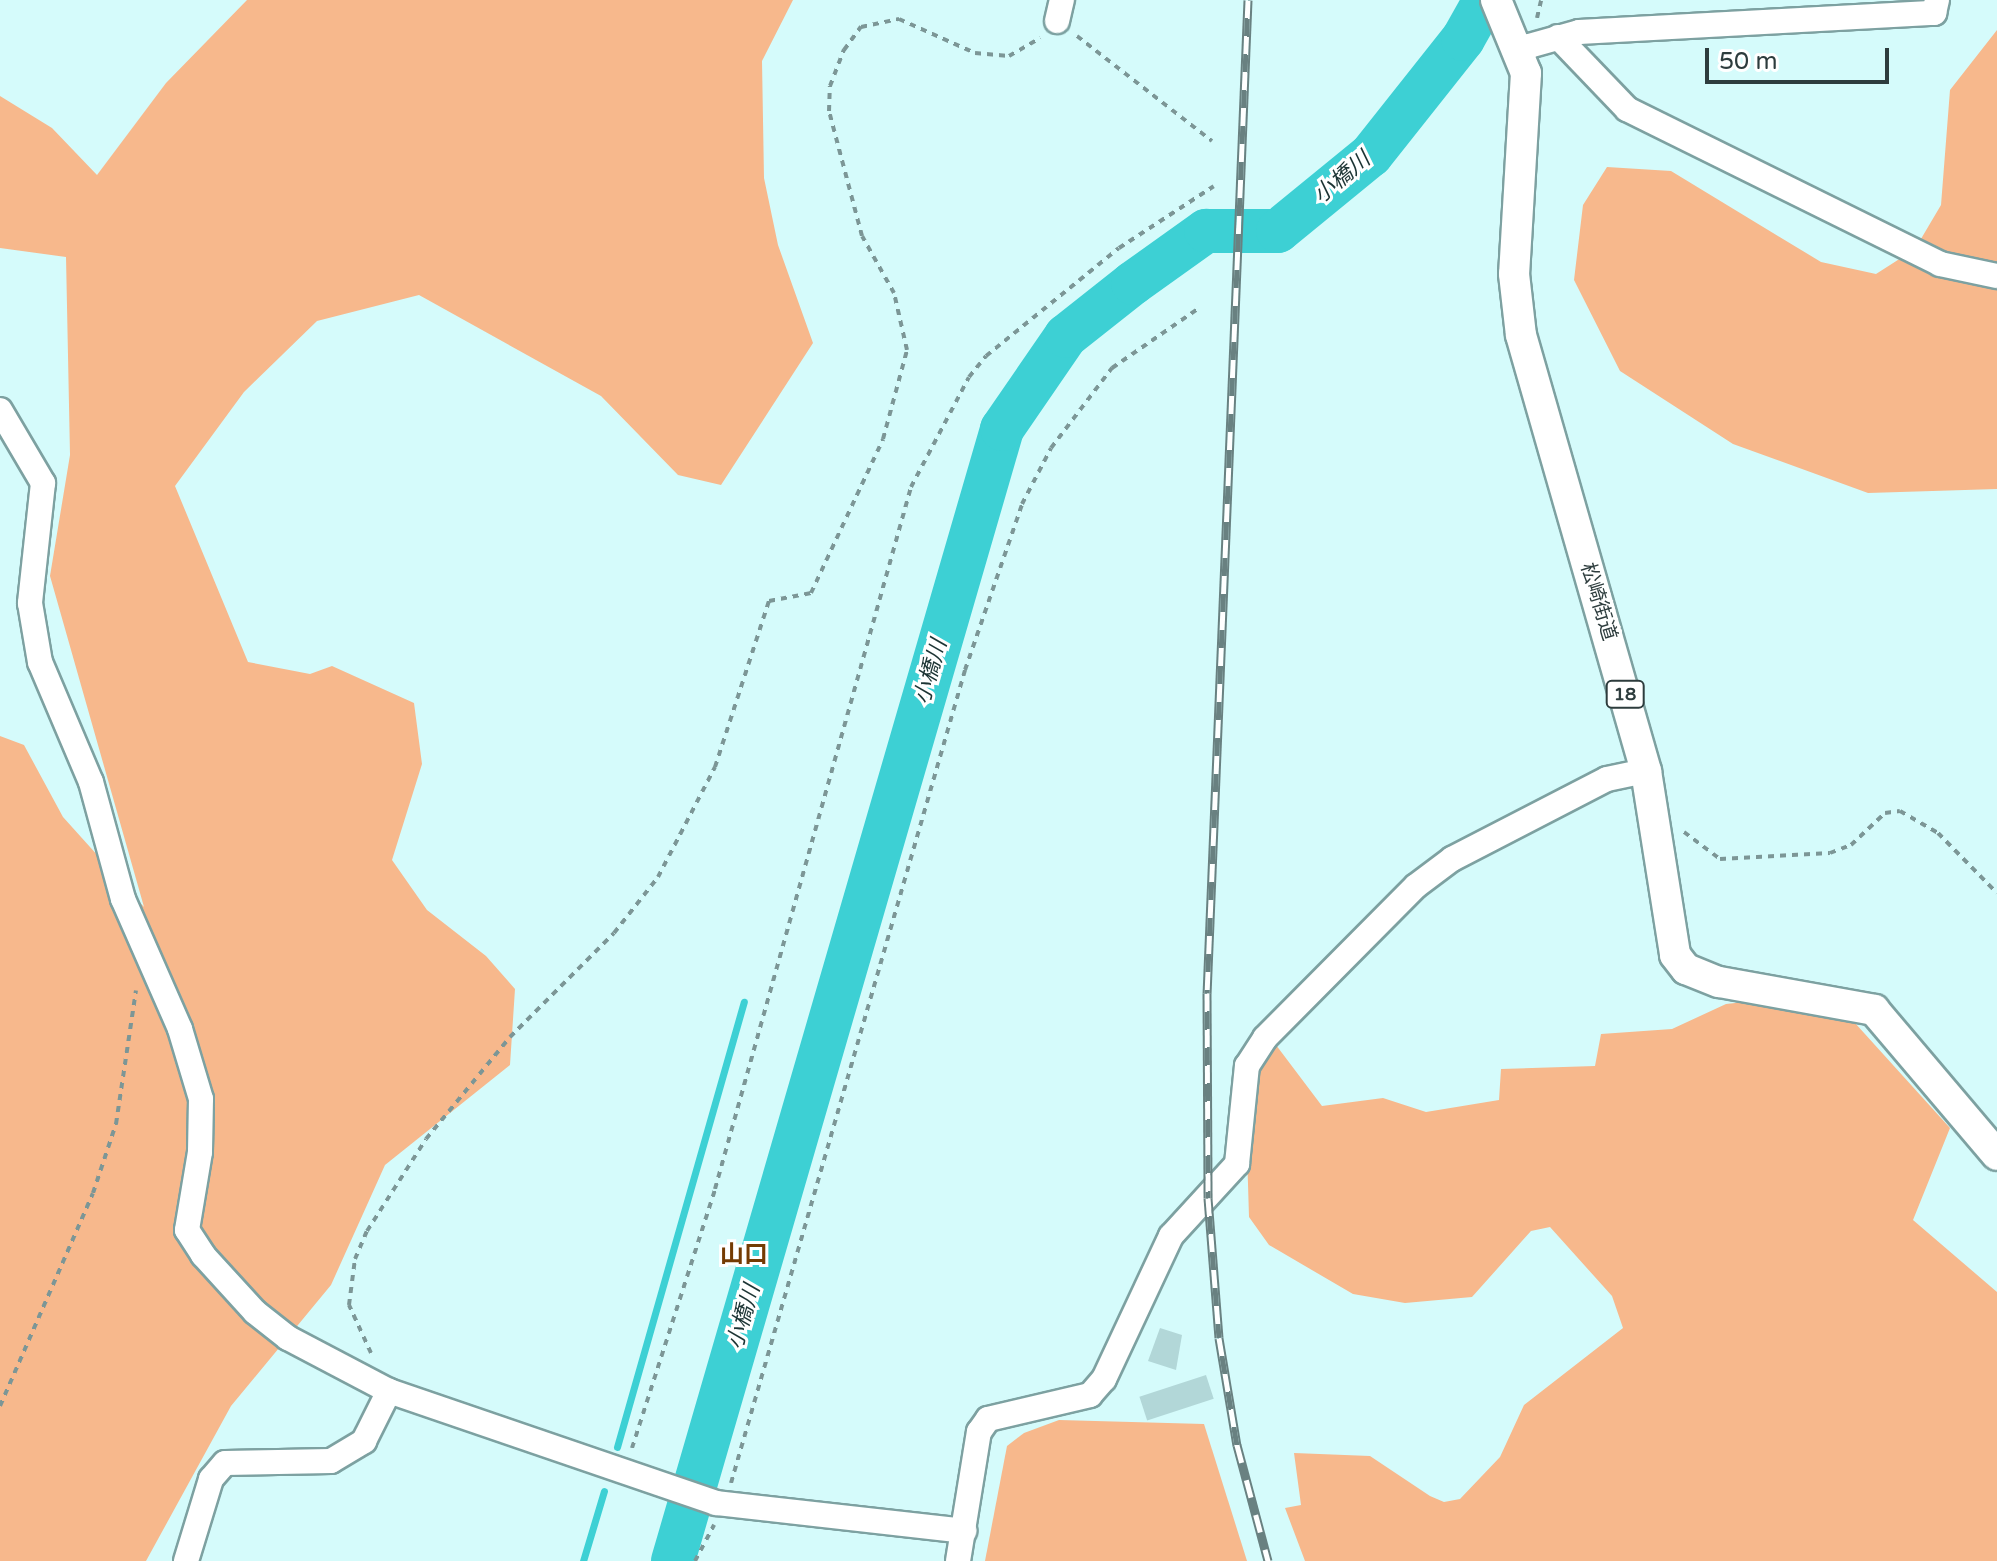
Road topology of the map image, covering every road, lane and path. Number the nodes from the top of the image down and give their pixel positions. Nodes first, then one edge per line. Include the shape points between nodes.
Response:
1 (1496, 0) edge
2 (1937, 0) edge
3 (1060, 10) edge
4 (1558, 37) junction
5 (1518, 48) junction
6 (1212, 141) dead end
7 (1214, 186) dead end
8 (1997, 276) edge
9 (1199, 308) dead end
10 (0, 410) edge
11 (1646, 771) junction
12 (1651, 806) junction
13 (1997, 893) edge
14 (141, 952) junction
15 (1997, 1155) edge
16 (389, 1391) junction
17 (0, 1406) edge
18 (628, 1477) junction
19 (723, 1504) junction
20 (964, 1531) junction
21 (186, 1561) edge
22 (695, 1561) edge
23 (958, 1561) edge

1 - 5 main road, 松崎街道 / 18
2 - 4 street via 1934,13
3 - 6 path
3 - 16 path via 1009,56 975,53 899,19 861,27 844,50 830,86 829,111 862,236 894,293 907,350 883,439 811,593 769,601 715,767 658,877 614,933 500,1049 426,1139 367,1231 355,1259 349,1305
4 - 5 street
4 - 8 street via 1627,109 1940,264
5 - 11 main road, 松崎街道 / 18 via 1526,73 1514,274 1521,335
7 - 18 path via 1119,248 986,356 969,377 911,487 715,1189
9 - 19 path via 1112,368 1051,448 1022,504 965,670 885,962
10 - 14 street via 43,483 30,603 40,662 91,782
11 - 12 main road, 松崎街道 / 18
11 - 20 street via 1607,779 1452,859 1306,991 1247,1066 1237,1164 1171,1236 1104,1379 1090,1395 988,1419 979,1432
12 - 13 path via 1720,859 1830,853 1851,845 1885,813 1900,811 1938,833
12 - 15 main road, 松崎街道 / 18 via 1667,931 1686,969 1719,982 1874,1010
14 - 16 street via 180,1029 201,1099 200,1152 187,1230 255,1312 288,1338
14 - 17 path via 116,1124 93,1193
16 - 18 street
16 - 21 street via 364,1441 331,1461 225,1463 211,1479
18 - 19 street
19 - 20 street
19 - 22 path via 701,1539
20 - 23 street

